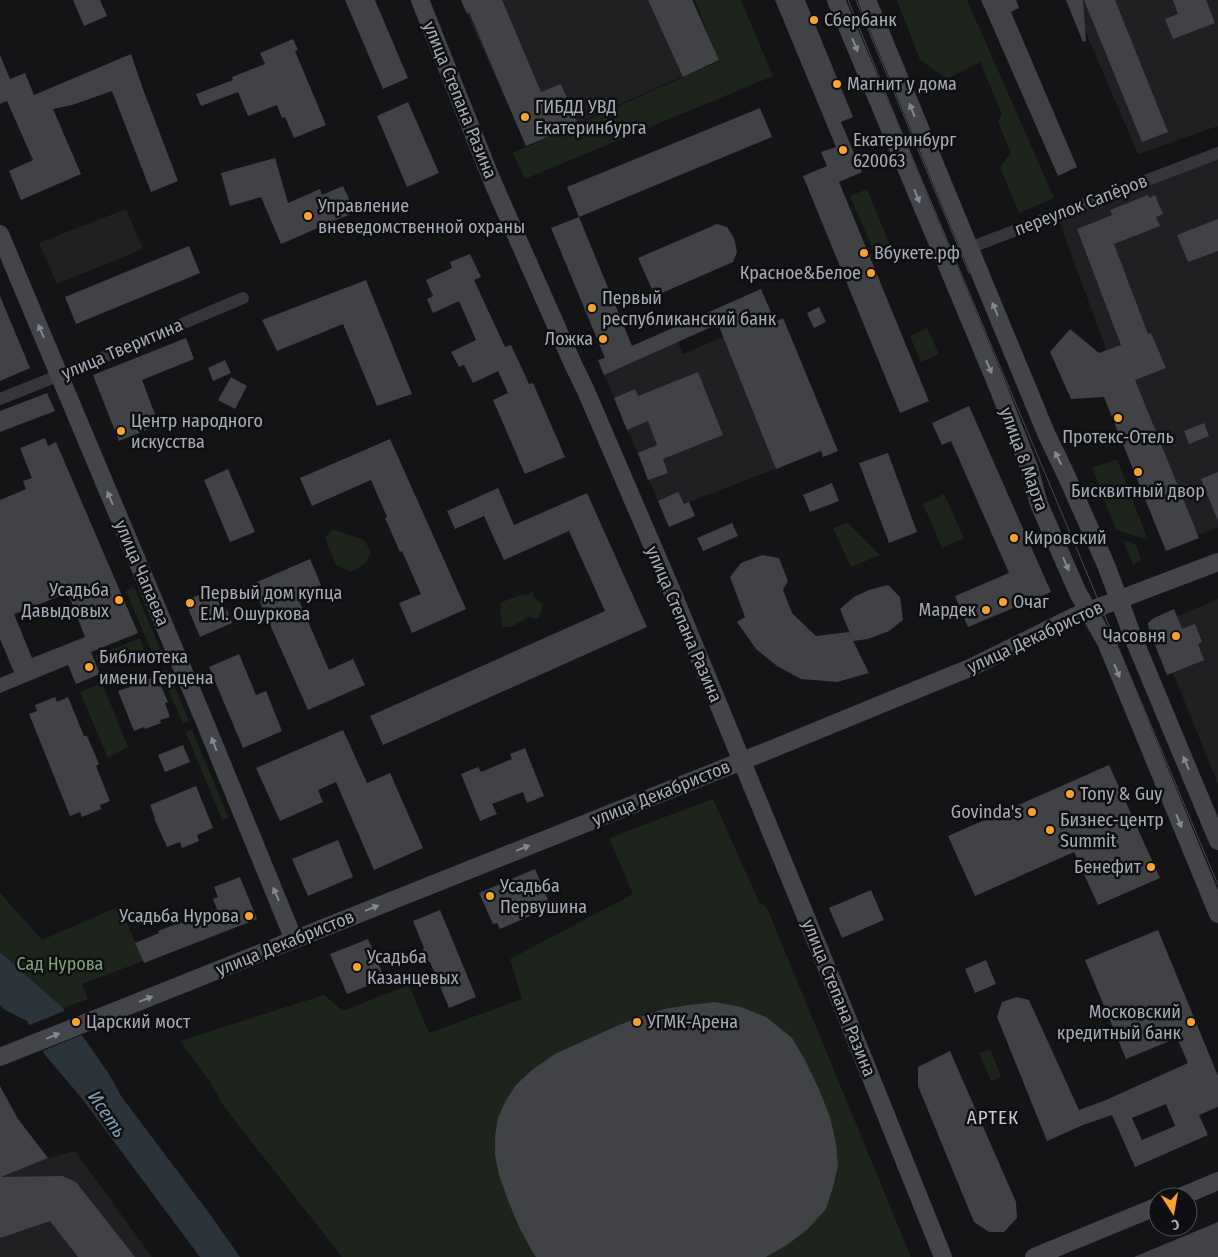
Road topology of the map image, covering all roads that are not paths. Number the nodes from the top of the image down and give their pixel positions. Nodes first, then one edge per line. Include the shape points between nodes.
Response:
1 (420, 0) edge
2 (836, 0) edge
3 (867, 0) edge
4 (1218, 153) edge
5 (0, 234) edge
6 (969, 248) junction
7 (943, 258) junction
8 (243, 298) dead end
9 (59, 376) junction
10 (0, 398) edge
11 (1218, 562) edge
12 (1119, 600) junction
13 (1088, 611) junction
14 (742, 761) junction
15 (1218, 841) edge
16 (1218, 914) edge
17 (294, 940) junction
18 (4, 1056) edge
19 (1218, 1181) edge
20 (1198, 1189) edge
21 (1148, 1210) edge
22 (942, 1254) edge
23 (1034, 1257) edge

1 - 14 main road, улица Степана Разина via 493,183 586,391
2 -> 7 main road, улица 8 Марта
6 -> 3 main road, улица 8 Марта
4 - 6 street, переулок Сапёров
9 -> 5 main road, улица Чапаева
6 - 7 street, переулок Сапёров
12 -> 6 main road, улица 8 Марта
7 -> 13 main road, улица 8 Марта via 997,385 1029,467 1039,504
8 - 9 street, улица Тверитина
9 - 10 street, улица Тверитина
17 -> 9 main road, улица Чапаева
11 - 12 main road, улица Декабристов
12 - 13 main road, улица Декабристов
15 -> 12 main road, улица 8 Марта
13 - 14 main road, улица Декабристов via 972,667
13 -> 16 main road, улица 8 Марта via 1106,642
17 -> 14 main road, улица Декабристов
14 - 22 main road, улица Степана Разина
18 -> 17 main road, улица Декабристов
19 - 20 main road
21 - 23 main road

